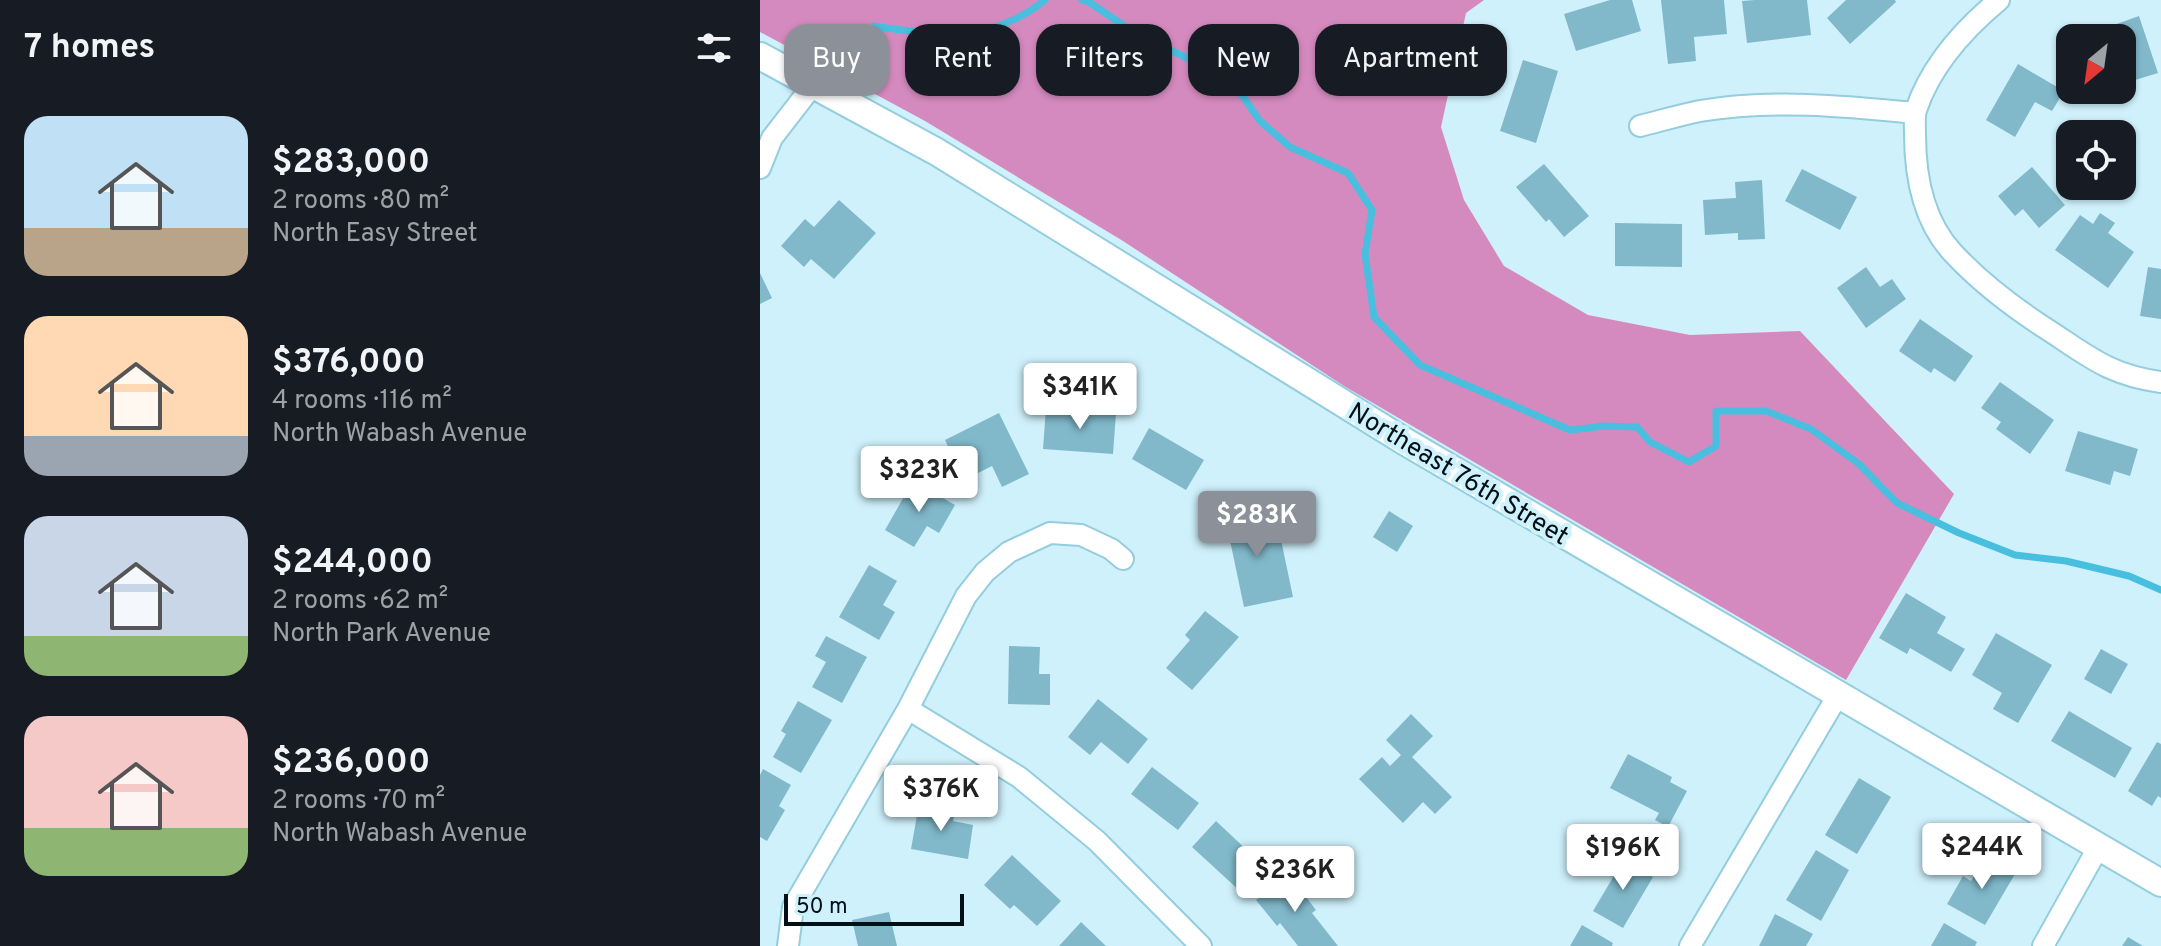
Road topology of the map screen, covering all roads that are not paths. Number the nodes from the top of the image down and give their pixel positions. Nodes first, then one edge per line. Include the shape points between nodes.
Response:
1 (1999, 0) edge
2 (760, 56) edge
3 (784, 69) edge
4 (804, 96) edge
5 (833, 96) edge
6 (1915, 113) junction
7 (1640, 126) dead end
8 (760, 168) edge
9 (2161, 382) edge
10 (1123, 559) dead end
11 (1838, 695) junction
12 (908, 709) junction
13 (2099, 846) junction
14 (2161, 883) edge
15 (788, 946) edge
16 (1201, 946) edge
17 (1690, 946) edge
18 (2043, 946) edge

1 - 6 street via 1947,50
2 - 3 street, Northeast 76th Street
4 - 8 street via 772,138
5 - 11 street, Northeast 76th Street via 937,152 1404,441
6 - 7 street via 1818,104 1747,106
6 - 9 street via 1918,186 1951,251 2013,307 2102,366
10 - 12 street via 1081,535 1050,533 1009,552 966,596
11 - 13 street, Northeast 76th Street
11 - 17 street
12 - 15 street via 793,907
12 - 16 street via 1019,777 1097,841
13 - 14 street, Northeast 76th Street
13 - 18 street

